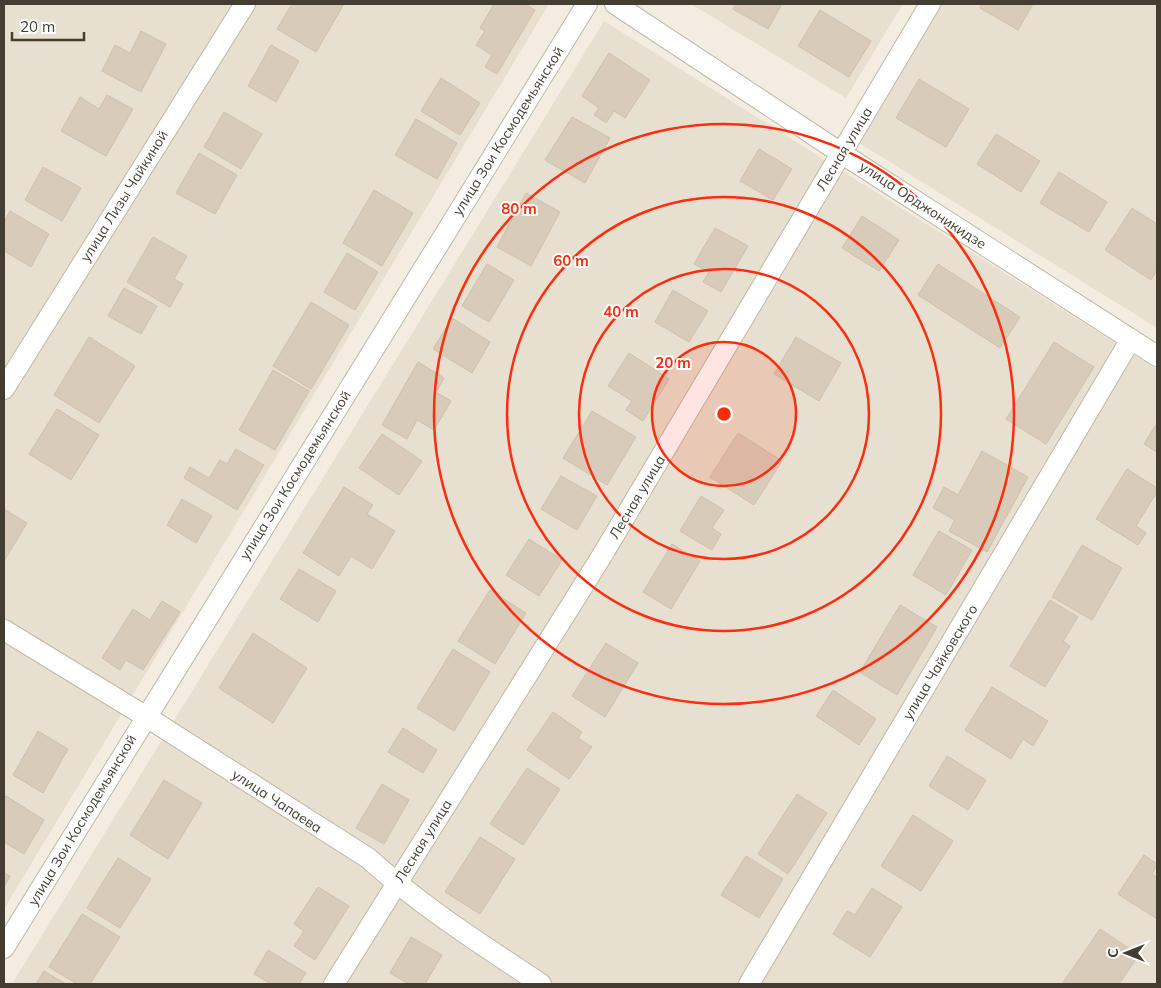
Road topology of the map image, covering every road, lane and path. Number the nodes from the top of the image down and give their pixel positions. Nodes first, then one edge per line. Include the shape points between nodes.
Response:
1 (244, 4) edge
2 (587, 4) edge
3 (615, 4) edge
4 (930, 4) edge
5 (841, 153) junction
6 (1131, 339) junction
7 (1157, 356) edge
8 (4, 388) edge
9 (4, 630) edge
10 (145, 716) junction
11 (396, 884) junction
12 (4, 948) edge
13 (334, 984) edge
14 (541, 984) edge
15 (749, 984) edge

1 - 8 street, улица Лизы Чайкиной
2 - 10 street, улица Зои Космодемьянской
3 - 5 street, улица Орджоникидзе
4 - 5 street, Лесная улица
5 - 6 street, улица Орджоникидзе
5 - 11 street, Лесная улица via 603,554
6 - 7 street, улица Орджоникидзе
6 - 15 street, улица Чайковского
9 - 10 street, улица Чапаева
10 - 11 street, улица Чапаева via 368,858
10 - 12 street, улица Зои Космодемьянской
11 - 13 street, Лесная улица
11 - 14 street, улица Чапаева

